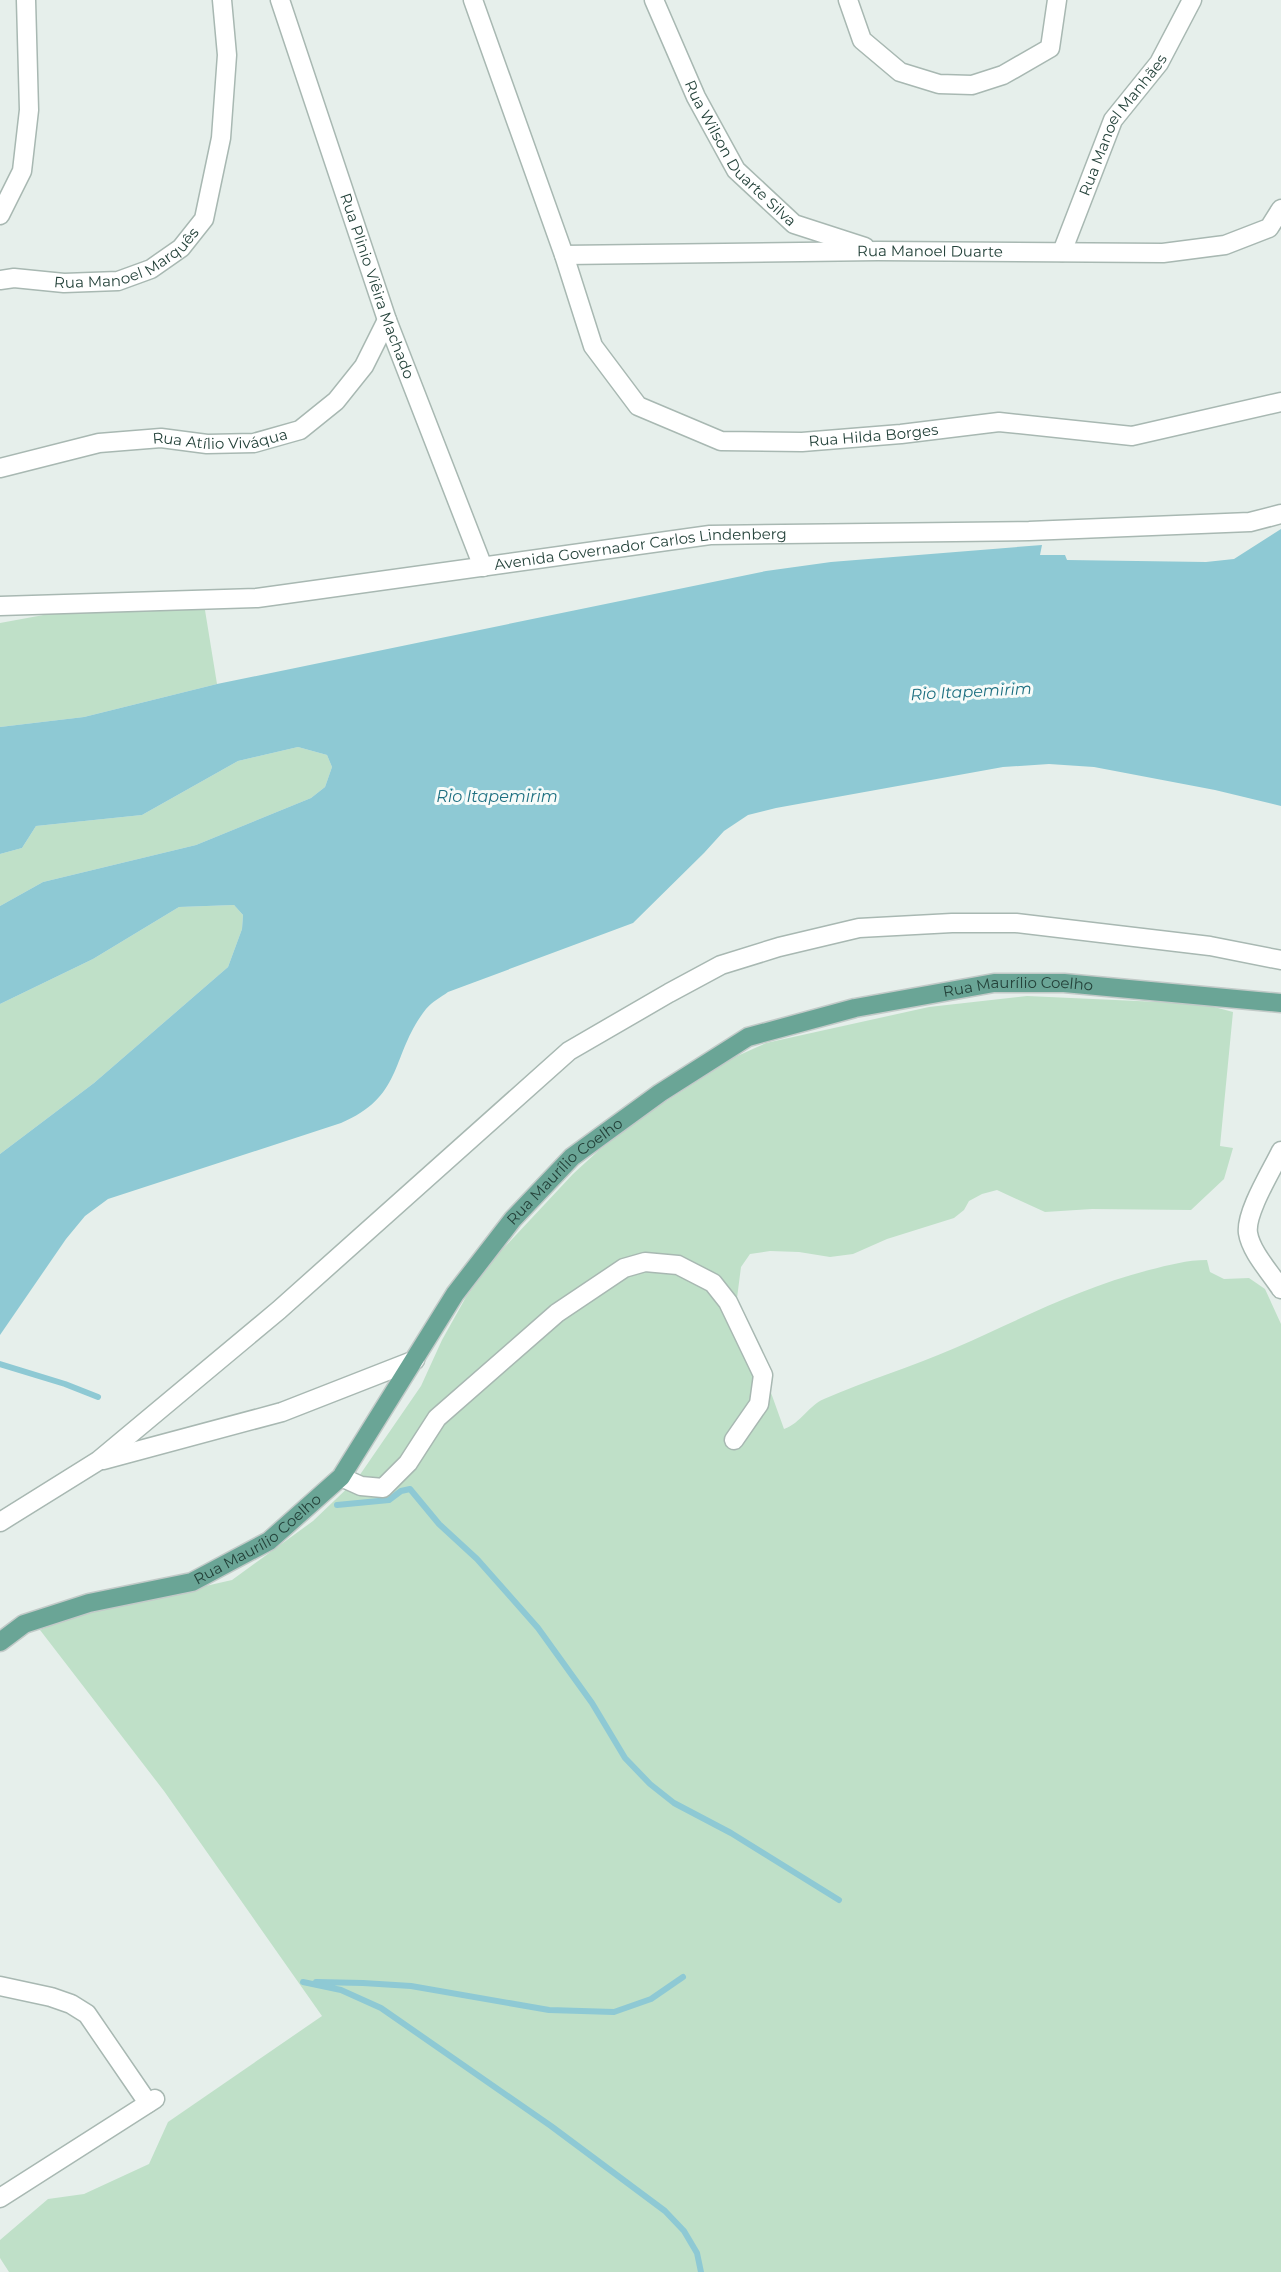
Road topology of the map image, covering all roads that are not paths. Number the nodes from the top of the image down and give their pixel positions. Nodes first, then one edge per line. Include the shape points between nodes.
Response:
1 (26, 0) edge
2 (222, 0) edge
3 (280, 0) edge
4 (473, 0) edge
5 (654, 0) edge
6 (848, 0) edge
7 (1057, 0) edge
8 (1192, 0) edge
9 (1281, 209) edge
10 (0, 215) edge
11 (878, 251) junction
12 (1062, 252) junction
13 (564, 255) junction
14 (0, 280) edge
15 (387, 320) junction
16 (1281, 402) edge
17 (0, 468) edge
18 (1281, 514) edge
19 (483, 567) junction
20 (0, 606) edge
21 (1281, 960) edge
22 (1281, 1003) edge
23 (1281, 1152) edge
24 (1281, 1289) edge
25 (415, 1360) junction
26 (734, 1440) dead end
27 (98, 1461) junction
28 (341, 1477) junction
29 (0, 1522) edge
30 (0, 1642) edge
31 (0, 1986) edge
32 (0, 2198) edge

1 - 10 street via 29,110 22,171
2 - 14 street, Rua Manoel Marquês via 227,55 222,126 204,219 181,248 151,269 118,281 64,284
3 - 15 street, Rua Plinio Viêira Machado
4 - 13 street
5 - 11 street, Rua Wilson Duarte Silva via 696,97 736,170 794,224
6 - 7 street via 862,40 900,72 939,84 972,85 1003,75 1050,48
8 - 12 street, Rua Manoel Manhães via 1160,63 1113,120
9 - 12 street, Rua Manoel Duarte via 1269,228 1225,245 1163,253
11 - 12 street, Rua Manoel Duarte
11 - 13 street, Rua Manoel Duarte
13 - 16 street, Rua Hilda Borges via 593,346 638,406 721,441 802,442 999,422 1132,436
15 - 17 street, Rua Atílio Viváqua via 357,375 336,401 300,430 254,443 207,444 161,438 99,443
15 - 19 street, Rua Plinio Viêira Machado
18 - 19 street, Avenida Governador Carlos Lindenberg via 1250,522 1029,531 710,535
19 - 20 street, Avenida Governador Carlos Lindenberg via 257,598
21 - 27 street via 1210,946 1016,923 952,923 859,928 722,965 569,1051 279,1310
22 - 25 main road, Rua Maurílio Coelho via 1064,983 994,983 855,1008 748,1037 660,1093 572,1157 499,1237 455,1294
23 - 24 street via 1250,1216 1247,1231
25 - 27 street via 282,1412
25 - 28 main road, Rua Maurílio Coelho
26 - 28 street via 759,1404 763,1375 729,1302 713,1283 678,1265 645,1262 624,1268 557,1313 437,1418 408,1463 382,1488 361,1486
27 - 29 street
28 - 30 main road, Rua Maurílio Coelho via 269,1541 192,1582 89,1603 24,1624
31 - 32 street via 51,1997 87,2014 151,2101

